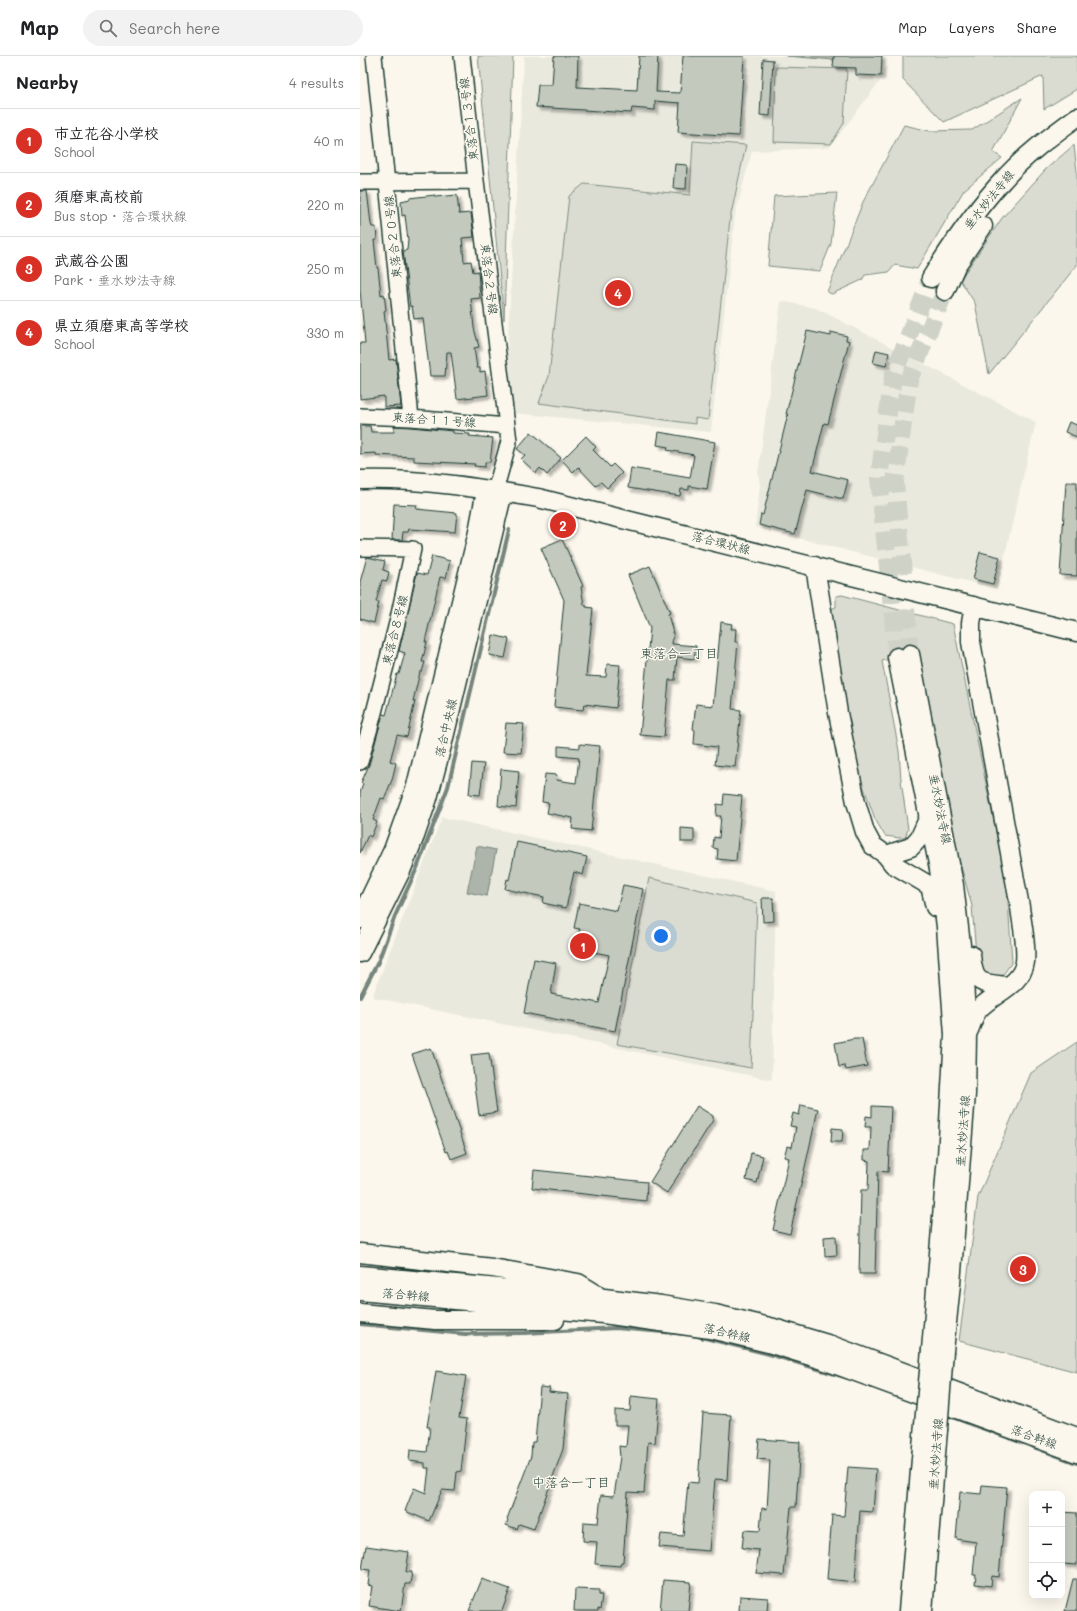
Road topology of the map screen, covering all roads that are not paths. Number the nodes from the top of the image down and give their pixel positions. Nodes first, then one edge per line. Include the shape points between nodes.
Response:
1 (374, 56) edge
2 (462, 56) edge
3 (1077, 117) edge
4 (1077, 130) edge
5 (476, 181) junction
6 (360, 182) edge
7 (388, 182) junction
8 (931, 278) tunnel mouth
9 (945, 291) tunnel mouth
10 (360, 416) edge
11 (411, 418) junction
12 (507, 426) junction
13 (360, 480) edge
14 (495, 491) junction
15 (360, 548) edge
16 (815, 566) junction
17 (974, 606) junction
18 (1077, 632) edge
19 (361, 754) edge
20 (928, 819) junction
21 (886, 856) junction
22 (954, 885) junction
23 (360, 919) edge
24 (360, 953) edge
25 (949, 963) junction
26 (1008, 986) junction
27 (967, 1035) junction
28 (360, 1253) edge
29 (360, 1275) edge
30 (360, 1291) edge
31 (528, 1299) junction
32 (604, 1306) junction
33 (360, 1313) edge
34 (937, 1350) junction
35 (931, 1427) junction
36 (1077, 1437) edge
37 (1077, 1454) edge
38 (908, 1611) edge
39 (923, 1611) edge

1 - 7 street, 東落合２０号線
2 - 5 street, 東落合１３号線
3 - 8 street, 垂水妙法寺線 via 1002,181
4 - 9 street, 垂水妙法寺線 via 1015,184 970,243
5 - 7 street
5 - 12 street, 東落合２号線
6 - 7 street
7 - 11 street, 東落合２０号線
10 - 11 street, 東落合１１号線
11 - 12 street, 東落合１１号線
12 - 14 street, 東落合２号線 via 509,441
13 - 14 street, 落合環状線 via 431,482
14 - 16 street, 落合環状線 via 538,498
14 - 23 street, 落合中央線 via 478,532 416,786 393,850
14 - 24 street, 落合中央線 via 443,742 428,798 401,871
15 - 19 street, 東落合８号線 via 413,549 398,619
16 - 17 street, 落合環状線
16 - 21 street via 838,713 856,802 869,841
17 - 18 street, 落合環状線
17 - 26 street via 971,642 1025,941 1022,973
20 - 21 street via 920,837 910,847
20 - 22 street, 垂水妙法寺線 via 904,655
20 - 25 street, 垂水妙法寺線 via 939,870
21 - 25 street via 893,864 930,886
22 - 26 street via 977,979
22 - 27 street, 垂水妙法寺線 via 964,962
25 - 34 street, 垂水妙法寺線 via 954,1035
26 - 27 street via 978,1010
27 - 34 street, 垂水妙法寺線 via 965,1108 951,1284
28 - 32 street via 492,1268 578,1283
29 - 31 street, 落合幹線
30 - 31 street, 落合幹線
31 - 32 street, 落合幹線
32 - 33 street via 576,1320 434,1320
32 - 36 street, 落合幹線 via 661,1305 716,1314 774,1328 831,1345
32 - 37 street, 落合幹線 via 710,1328 791,1349
34 - 35 street, 垂水妙法寺線, bridge
35 - 38 street, 垂水妙法寺線
35 - 39 street, 垂水妙法寺線

